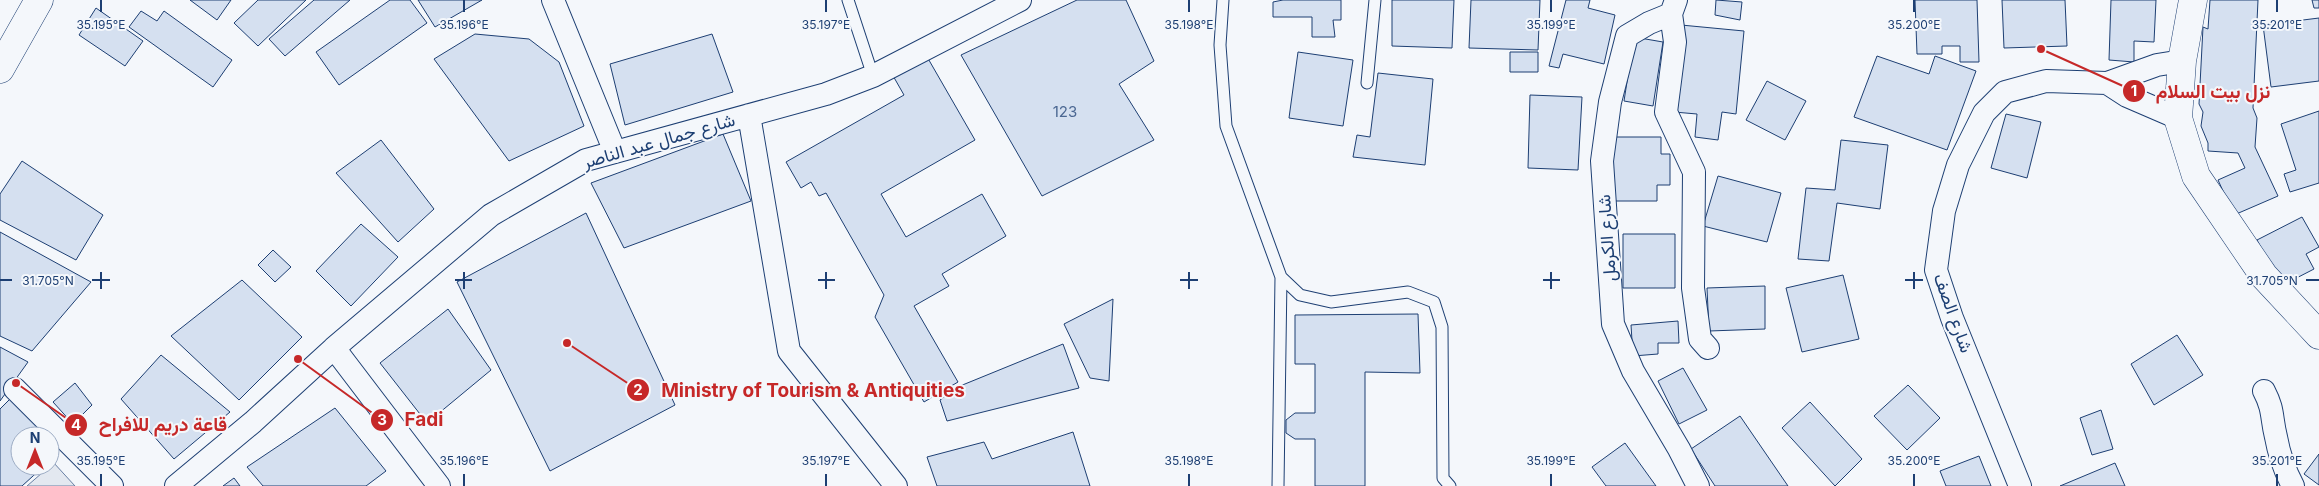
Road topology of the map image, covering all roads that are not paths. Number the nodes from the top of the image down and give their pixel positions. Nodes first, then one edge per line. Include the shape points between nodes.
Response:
1 (38, 0) edge
2 (553, 0) edge
3 (848, 0) edge
4 (1020, 0) edge
5 (1223, 0) edge
6 (1375, 0) edge
7 (2193, 0) edge
8 (1674, 7) edge
9 (2182, 61) junction
10 (0, 69) edge
11 (873, 76) junction
12 (1367, 83) dead end
13 (2107, 83) junction
14 (749, 115) junction
15 (2178, 118) junction
16 (614, 152) junction
17 (1281, 276) junction
18 (2319, 335) edge
19 (334, 348) junction
20 (1708, 348) dead end
21 (15, 388) dead end
22 (2264, 391) dead end
23 (112, 486) edge
24 (176, 486) edge
25 (439, 486) edge
26 (896, 486) edge
27 (1278, 486) edge
28 (1450, 486) edge
29 (1698, 486) edge
30 (2020, 486) edge
31 (2293, 486) edge

1 - 10 street
2 - 16 street
3 - 11 lane
4 - 11 street, شارع جمال عبد الناصر
5 - 17 lane via 1220,44 1226,126
6 - 12 lane
7 - 9 street
8 - 20 street via 1675,42 1666,112 1694,172 1693,288 1700,339
8 - 29 street, شارع الكرمل via 1627,36 1610,102 1602,161 1613,324 1633,371
9 - 13 street via 2157,65
9 - 15 street
11 - 14 street, شارع جمال عبد الناصر via 826,94
13 - 15 street via 2127,96
13 - 30 street, شارع الصف via 2046,81 2005,92 1984,113 1958,165 1944,211 1936,270
14 - 16 street, شارع جمال عبد الناصر
14 - 26 street via 789,351
15 - 18 street via 2196,176 2264,276
16 - 19 street, شارع جمال عبد الناصر via 586,160 491,215
17 - 27 lane
17 - 28 lane via 1300,295 1331,302 1408,292 1434,302 1442,327 1443,478
19 - 24 street, شارع جمال عبد الناصر
19 - 25 street
21 - 23 street
22 - 31 street via 2272,408 2276,436

